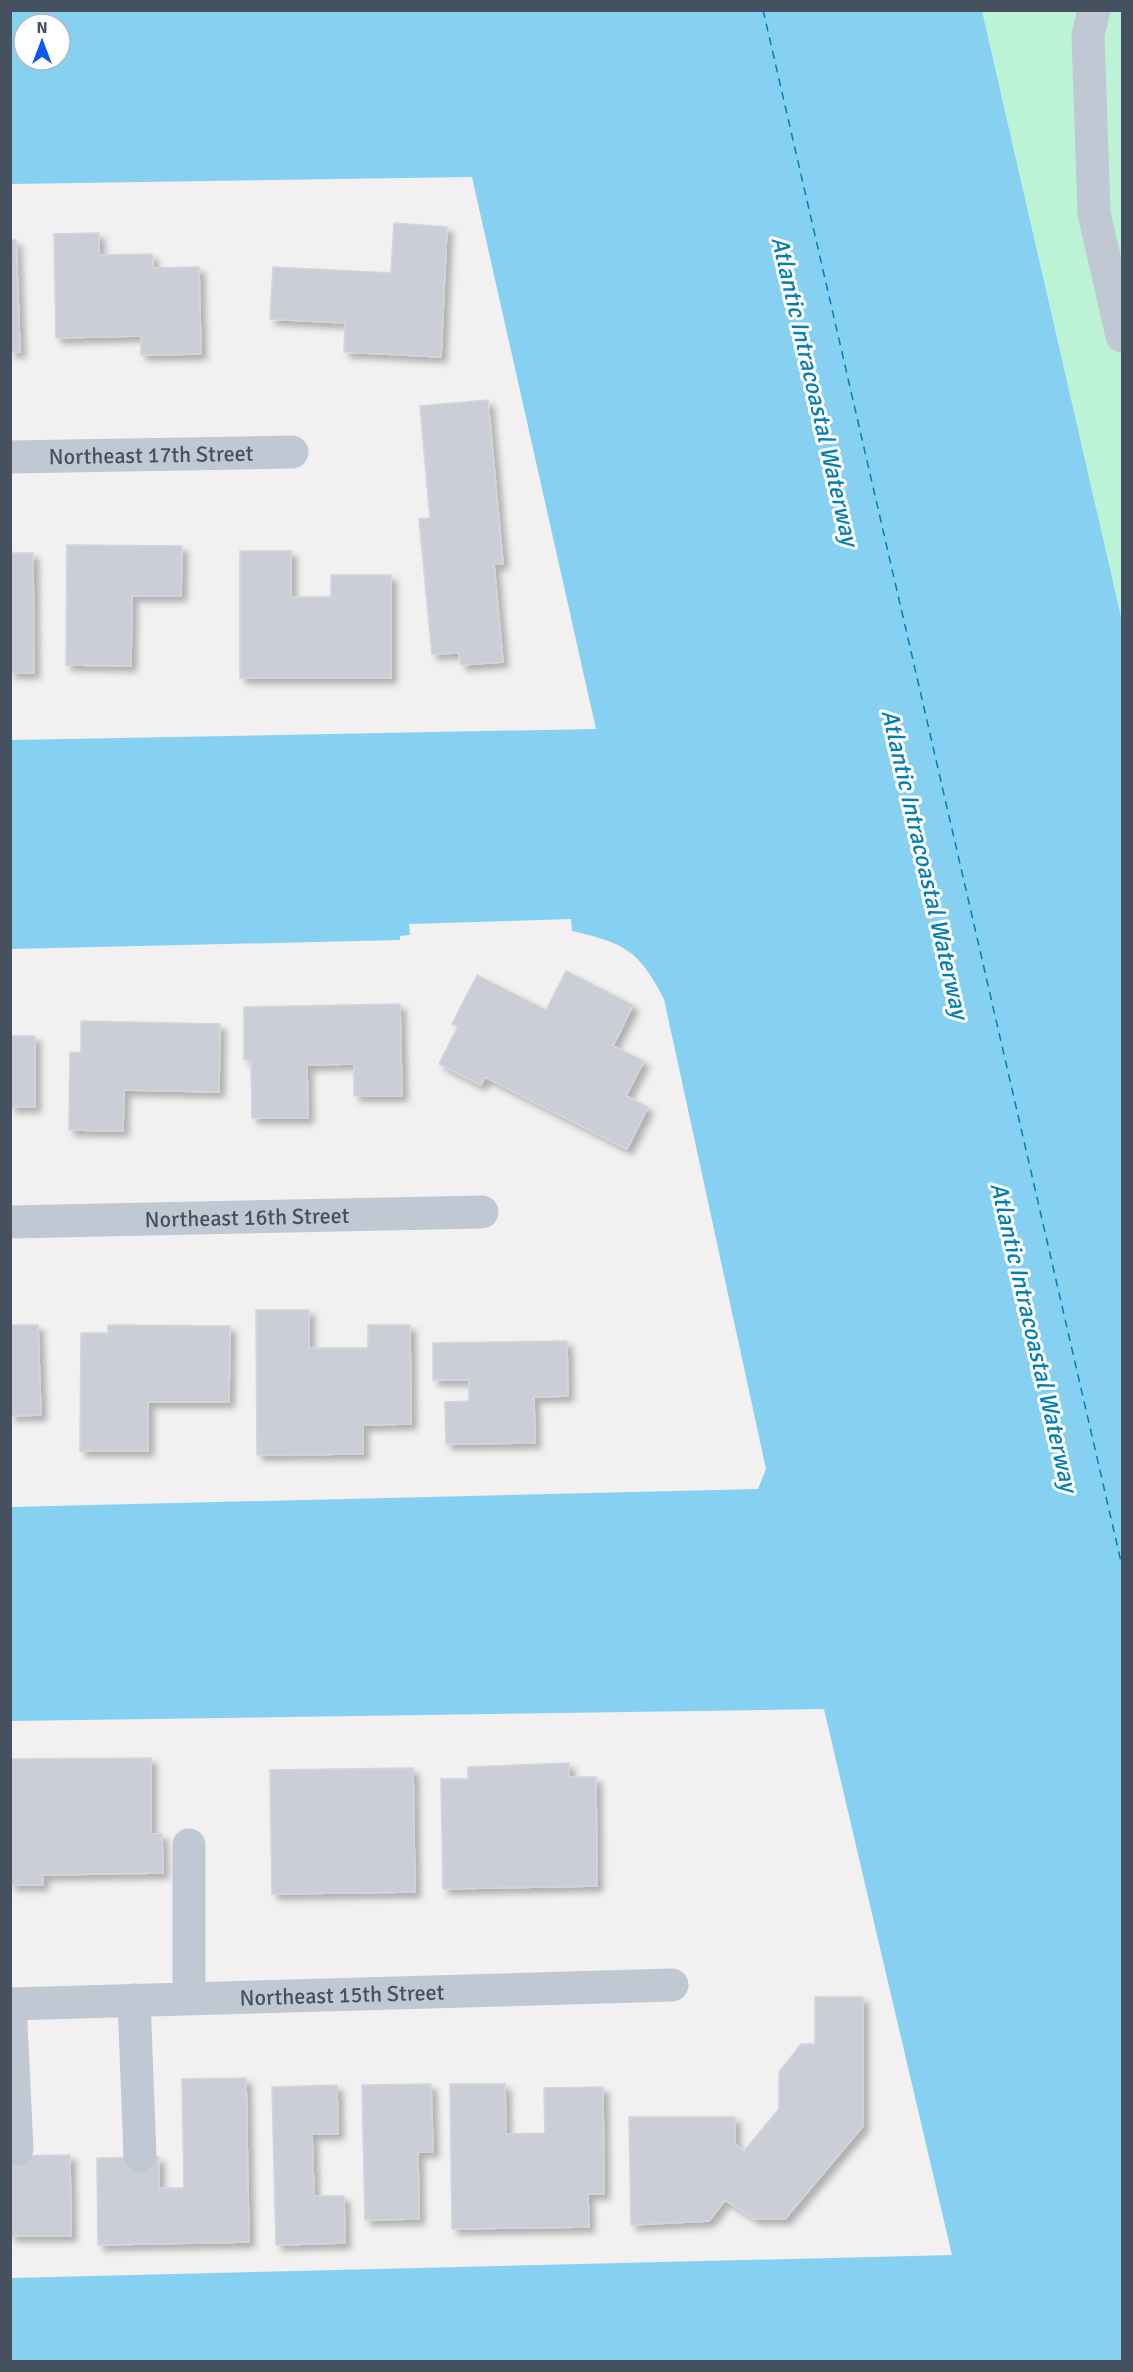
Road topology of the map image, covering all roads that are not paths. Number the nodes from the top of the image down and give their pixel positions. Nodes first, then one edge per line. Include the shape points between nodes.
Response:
1 (1094, 10) edge
2 (1122, 336) edge
3 (292, 452) dead end
4 (10, 457) edge
5 (482, 1212) dead end
6 (10, 1222) edge
7 (189, 1845) dead end
8 (672, 1985) dead end
9 (189, 1998) junction
10 (134, 2000) junction
11 (10, 2004) edge
12 (13, 2081) edge
13 (17, 2149) dead end
14 (140, 2156) dead end

1 - 2 street via 1088,35 1094,213
3 - 4 street, Northeast 17th Street
5 - 6 street, Northeast 16th Street
7 - 9 street
8 - 9 street, Northeast 15th Street
9 - 10 street, Northeast 15th Street
10 - 11 street, Northeast 15th Street
10 - 14 street
11 - 12 street
12 - 13 street

